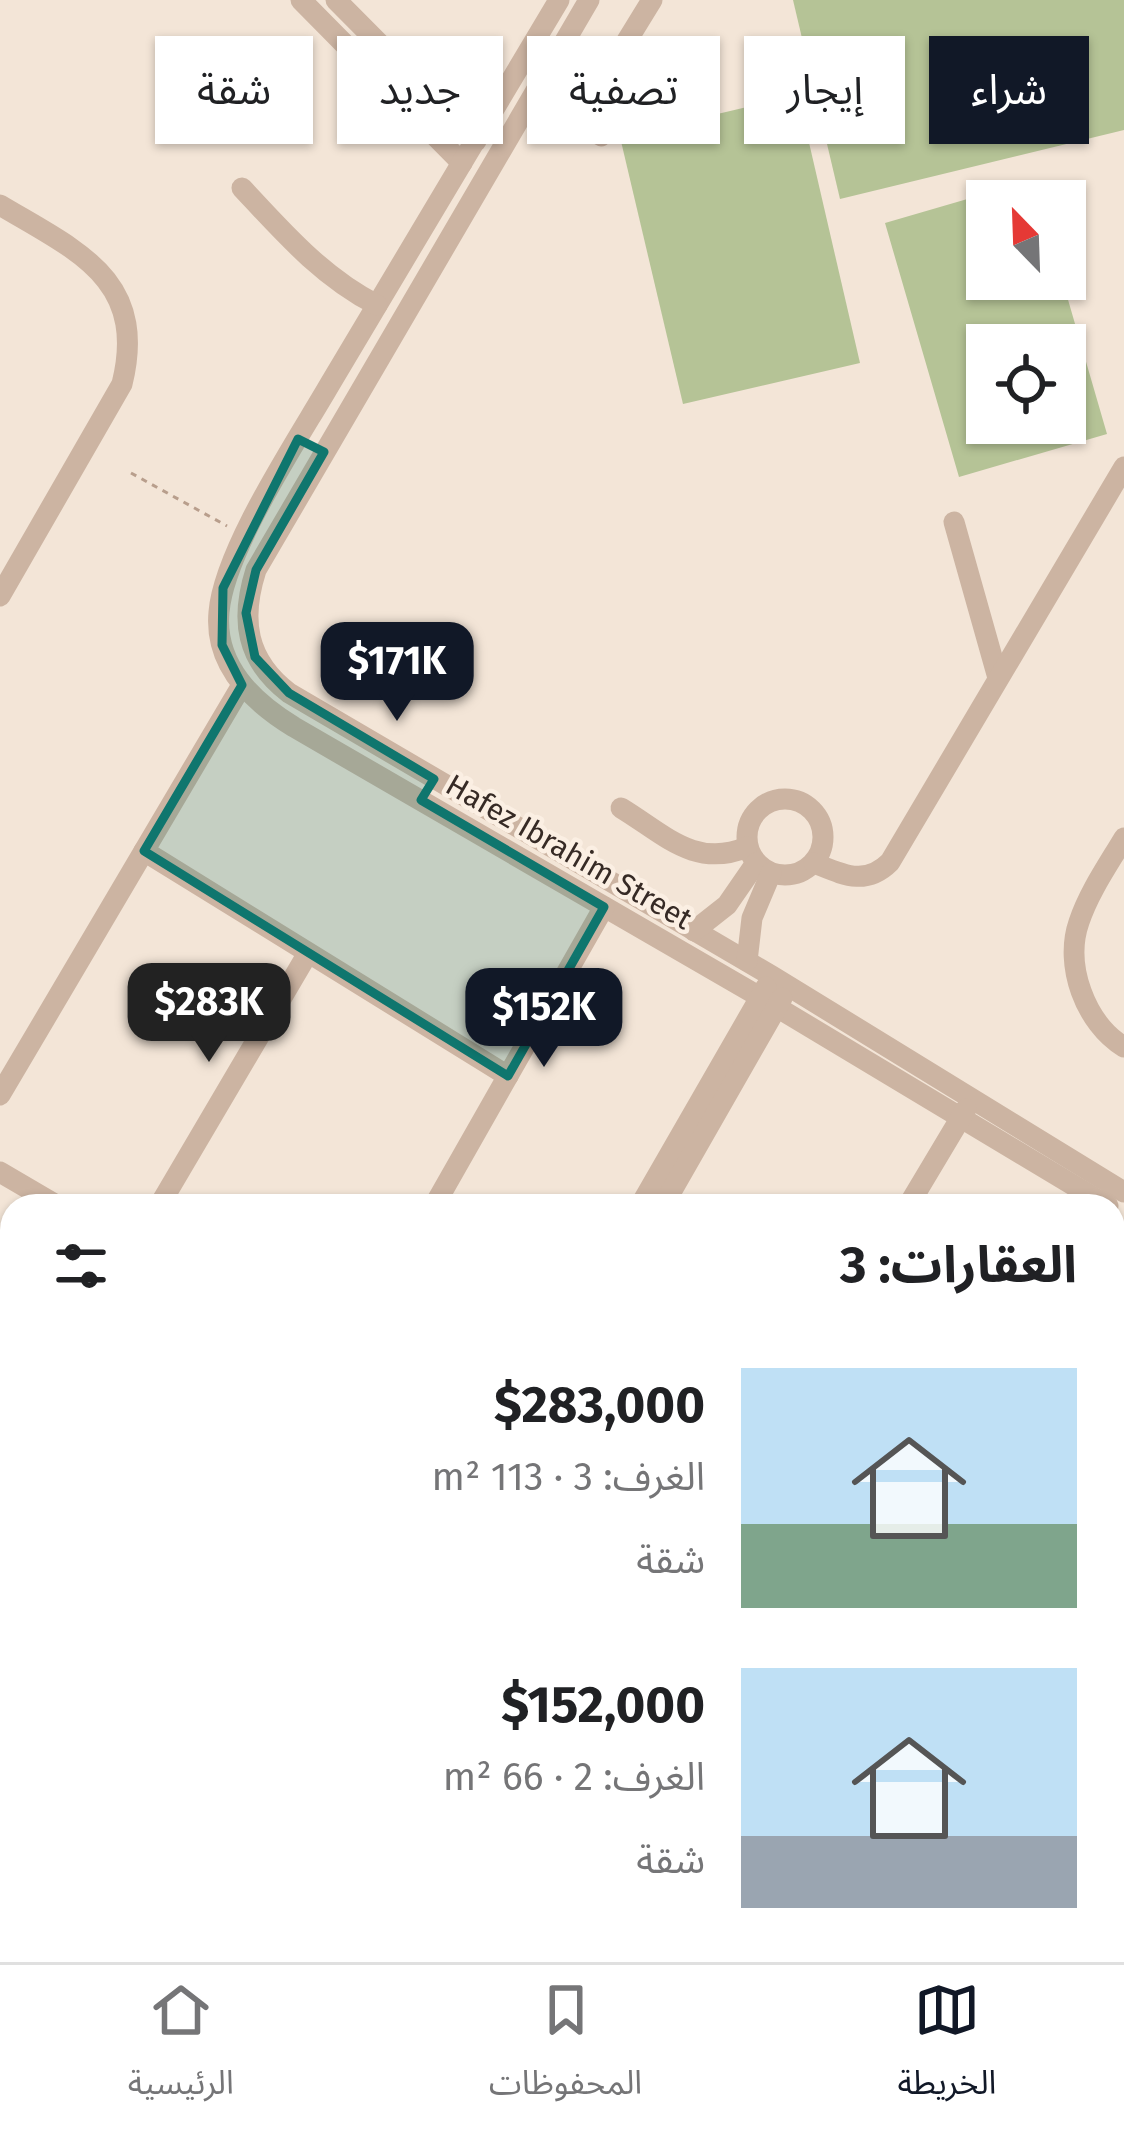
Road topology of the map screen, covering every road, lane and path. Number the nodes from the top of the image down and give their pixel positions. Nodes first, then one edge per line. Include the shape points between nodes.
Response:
1 (301, 0) edge
2 (336, 0) edge
3 (559, 0) edge
4 (589, 0) edge
5 (649, 1) edge
6 (372, 36) edge
7 (628, 36) edge
8 (503, 95) edge
9 (474, 144) edge
10 (462, 163) junction
11 (242, 188) dead end
12 (0, 206) edge
13 (377, 305) junction
14 (298, 439) junction
15 (323, 452) junction
16 (1124, 466) edge
17 (131, 473) dead end
18 (954, 522) dead end
19 (245, 536) junction
20 (0, 596) edge
21 (998, 678) junction
22 (242, 685) junction
23 (434, 779) junction
24 (421, 800) junction
25 (621, 808) dead end
26 (1124, 838) edge
27 (143, 851) junction
28 (758, 861) junction
29 (814, 862) junction
30 (604, 907) junction
31 (694, 931) junction
32 (308, 952) junction
33 (747, 961) junction
34 (781, 981) junction
35 (769, 1002) junction
36 (1124, 1047) edge
37 (508, 1076) junction
38 (0, 1094) edge
39 (967, 1108) junction
40 (0, 1172) edge
41 (1124, 1192) edge
42 (38, 1194) edge
43 (166, 1194) edge
44 (441, 1194) edge
45 (648, 1194) edge
46 (669, 1194) edge
47 (915, 1194) edge
48 (1091, 1194) edge

1 - 10 street
2 - 6 street
3 - 8 street, Hafez Ibrahim Street
4 - 15 street, Hafez Ibrahim Street
5 - 7 street
9 - 10 street, Hafez Ibrahim Street
10 - 13 street, Hafez Ibrahim Street
11 - 13 street via 315,263
12 - 20 street via 103,273 119,297 129,355 122,384
13 - 14 street, Hafez Ibrahim Street
14 - 15 street
14 - 19 street, Hafez Ibrahim Street
15 - 23 street, Hafez Ibrahim Street via 256,570 245,613 255,657 289,694
16 - 21 street
17 - 19 path
18 - 21 street
19 - 22 street, Hafez Ibrahim Street via 218,616
21 - 29 street via 886,867 852,878
22 - 24 street, Hafez Ibrahim Street via 271,712
22 - 27 street
23 - 24 street
23 - 31 street, Hafez Ibrahim Street
24 - 30 street, Hafez Ibrahim Street
25 - 28 street via 698,854
26 - 36 street via 1077,925 1075,968 1088,1009
27 - 32 street
27 - 38 street
28 - 29 street via 798,873
28 - 29 street via 747,828 780,799 798,801 822,828
28 - 31 street via 727,905
28 - 33 street
30 - 35 street, Hafez Ibrahim Street
30 - 37 street
31 - 33 street, Hafez Ibrahim Street
32 - 37 street
32 - 43 street
33 - 34 street, Hafez Ibrahim Street
34 - 35 street
34 - 39 street, Hafez Ibrahim Street
35 - 39 street, Hafez Ibrahim Street
35 - 45 street
35 - 46 street
37 - 44 street
39 - 41 street, Hafez Ibrahim Street
39 - 47 street
39 - 48 street, Hafez Ibrahim Street
40 - 42 street

